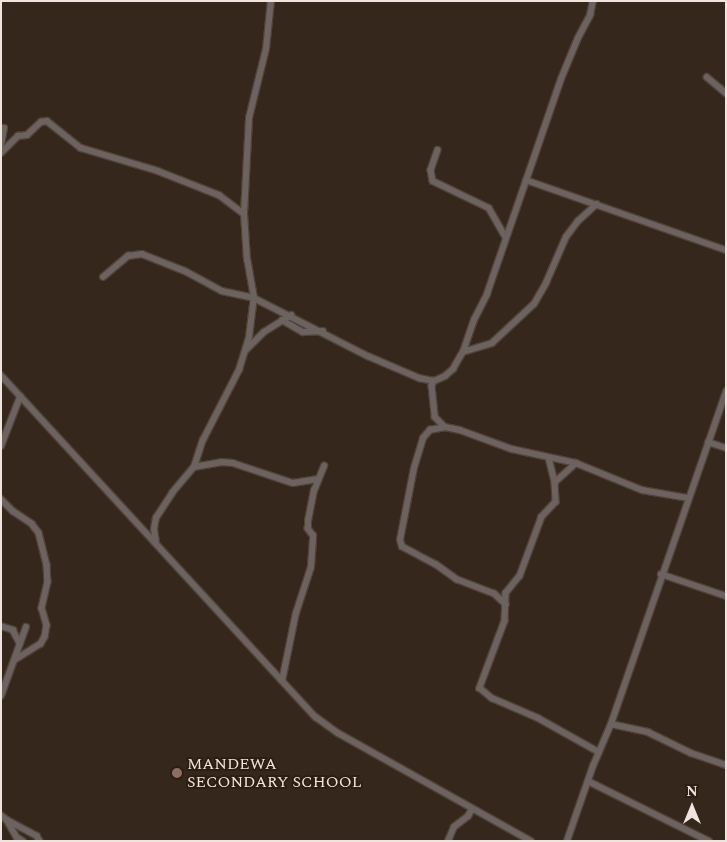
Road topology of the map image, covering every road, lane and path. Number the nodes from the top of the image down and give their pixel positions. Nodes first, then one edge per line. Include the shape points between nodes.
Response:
1 (271, 1) edge
2 (593, 1) edge
3 (707, 77) dead end
4 (726, 93) edge
5 (4, 128) dead end
6 (1, 145) edge
7 (438, 150) dead end
8 (1, 154) edge
9 (526, 180) junction
10 (597, 204) junction
11 (244, 214) junction
12 (505, 236) junction
13 (726, 250) edge
14 (102, 277) dead end
15 (254, 298) junction
16 (290, 315) junction
17 (282, 320) junction
18 (322, 331) junction
19 (245, 352) junction
20 (463, 352) junction
21 (1, 375) edge
22 (434, 381) junction
23 (726, 391) edge
24 (20, 397) junction
25 (4, 427) edge
26 (445, 427) junction
27 (708, 442) junction
28 (1, 446) edge
29 (726, 448) edge
30 (549, 458) junction
31 (576, 463) junction
32 (324, 466) dead end
33 (194, 467) junction
34 (318, 479) junction
35 (555, 482) junction
36 (688, 498) junction
37 (1, 499) edge
38 (157, 545) junction
39 (661, 574) junction
40 (726, 596) edge
41 (506, 605) junction
42 (1, 626) edge
43 (26, 628) dead end
44 (20, 643) junction
45 (15, 660) junction
46 (282, 681) junction
47 (1, 696) edge
48 (611, 724) junction
49 (598, 752) junction
50 (726, 765) edge
51 (588, 781) junction
52 (472, 810) junction
53 (1, 815) edge
54 (8, 820) junction
55 (23, 841) edge
56 (40, 841) edge
57 (448, 841) edge
58 (531, 841) edge
59 (567, 841) edge
60 (710, 841) edge

1 - 11 street via 266,49 250,109
2 - 9 street via 590,15 566,65
3 - 4 street
5 - 6 street
7 - 12 street via 431,170 433,181 489,208
8 - 11 street via 18,136 27,135 47,121 81,148 158,171 219,196
9 - 10 street
9 - 12 street
10 - 13 street
10 - 20 street via 572,228 534,304 492,343
11 - 15 street
12 - 20 street via 494,276
14 - 15 street via 121,260 142,254 185,271 222,291
15 - 16 street
15 - 19 street
16 - 17 street
16 - 18 street
17 - 18 street via 303,332
17 - 19 street
18 - 22 street via 374,359
19 - 33 street via 203,440
20 - 22 street via 453,369
21 - 24 street
22 - 26 street via 435,416
23 - 27 street
24 - 25 street
24 - 38 street
25 - 28 street
26 - 30 street
26 - 41 street via 430,430 423,438 414,468 401,544 458,580 494,594
27 - 29 street
27 - 36 street
30 - 31 street
30 - 35 street
31 - 35 street
31 - 36 street via 642,490
32 - 34 street
33 - 34 street via 233,463 293,483
33 - 38 street via 156,518
34 - 46 street via 308,521 308,529 313,536 311,567 296,613
35 - 41 street via 556,502 537,526 520,576 506,593
36 - 39 street
37 - 45 street via 39,533 47,565 48,582 42,608 47,625 45,638
38 - 46 street
39 - 40 street
39 - 48 street
41 - 49 street via 505,621 480,688 492,698 538,718
42 - 44 street via 13,630
43 - 44 street
44 - 45 street
45 - 47 street
46 - 52 street via 326,725
48 - 49 street
48 - 50 street via 648,732 691,753
49 - 51 street
51 - 59 street
51 - 60 street
52 - 57 street via 454,827
52 - 58 street
53 - 54 street
54 - 55 street
54 - 56 street via 37,836

